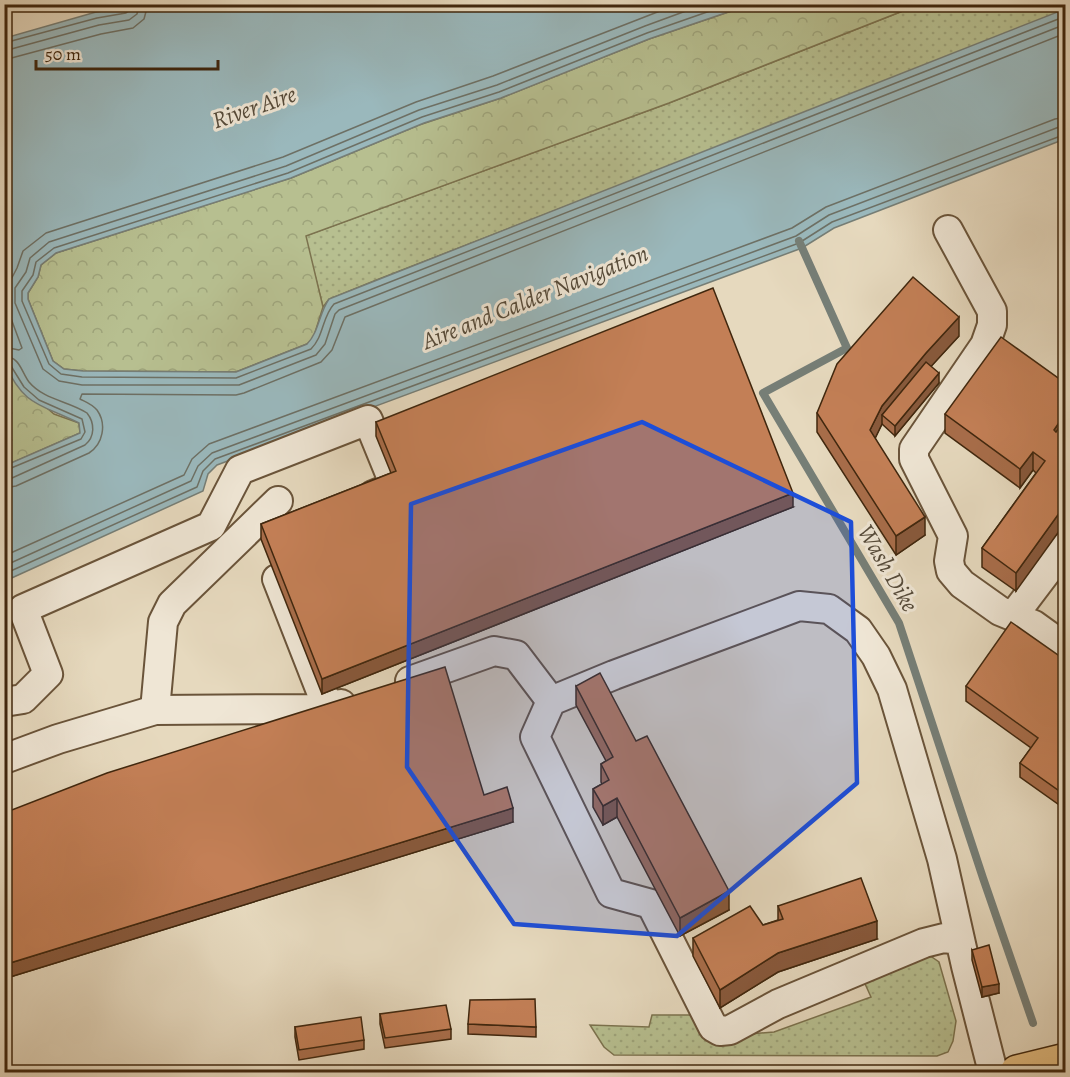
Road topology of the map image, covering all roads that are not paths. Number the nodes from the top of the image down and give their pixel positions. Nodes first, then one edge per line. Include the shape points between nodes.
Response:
1 (948, 230) dead end
2 (278, 501) dead end
3 (344, 506) edge
4 (282, 531) edge
5 (1065, 546) edge
6 (1013, 616) junction
7 (1065, 648) edge
8 (551, 701) junction
9 (4, 702) edge
10 (331, 705) junction
11 (155, 710) junction
12 (272, 736) edge
13 (4, 759) edge
14 (960, 940) junction
15 (1065, 1060) edge
16 (993, 1072) edge
17 (1017, 1072) edge

1 - 6 lane via 992,311 992,325 985,345 914,449 914,459 953,536 951,571 962,584
2 - 11 lane via 172,604 163,622
3 - 9 lane via 396,486 368,420 240,470 211,526 23,609 48,674 23,699
4 - 10 lane via 261,539 322,694
5 - 6 lane
6 - 7 lane via 1034,625
8 - 10 lane via 516,655 494,651 345,704
8 - 14 lane via 799,606 830,609 858,630 892,689 942,859
8 - 14 lane via 534,737 611,893 651,904 712,1027 730,1030 778,1004 924,943 944,938
10 - 11 lane via 312,709
10 - 12 lane via 339,715
11 - 13 lane
14 - 16 lane
15 - 17 main road

